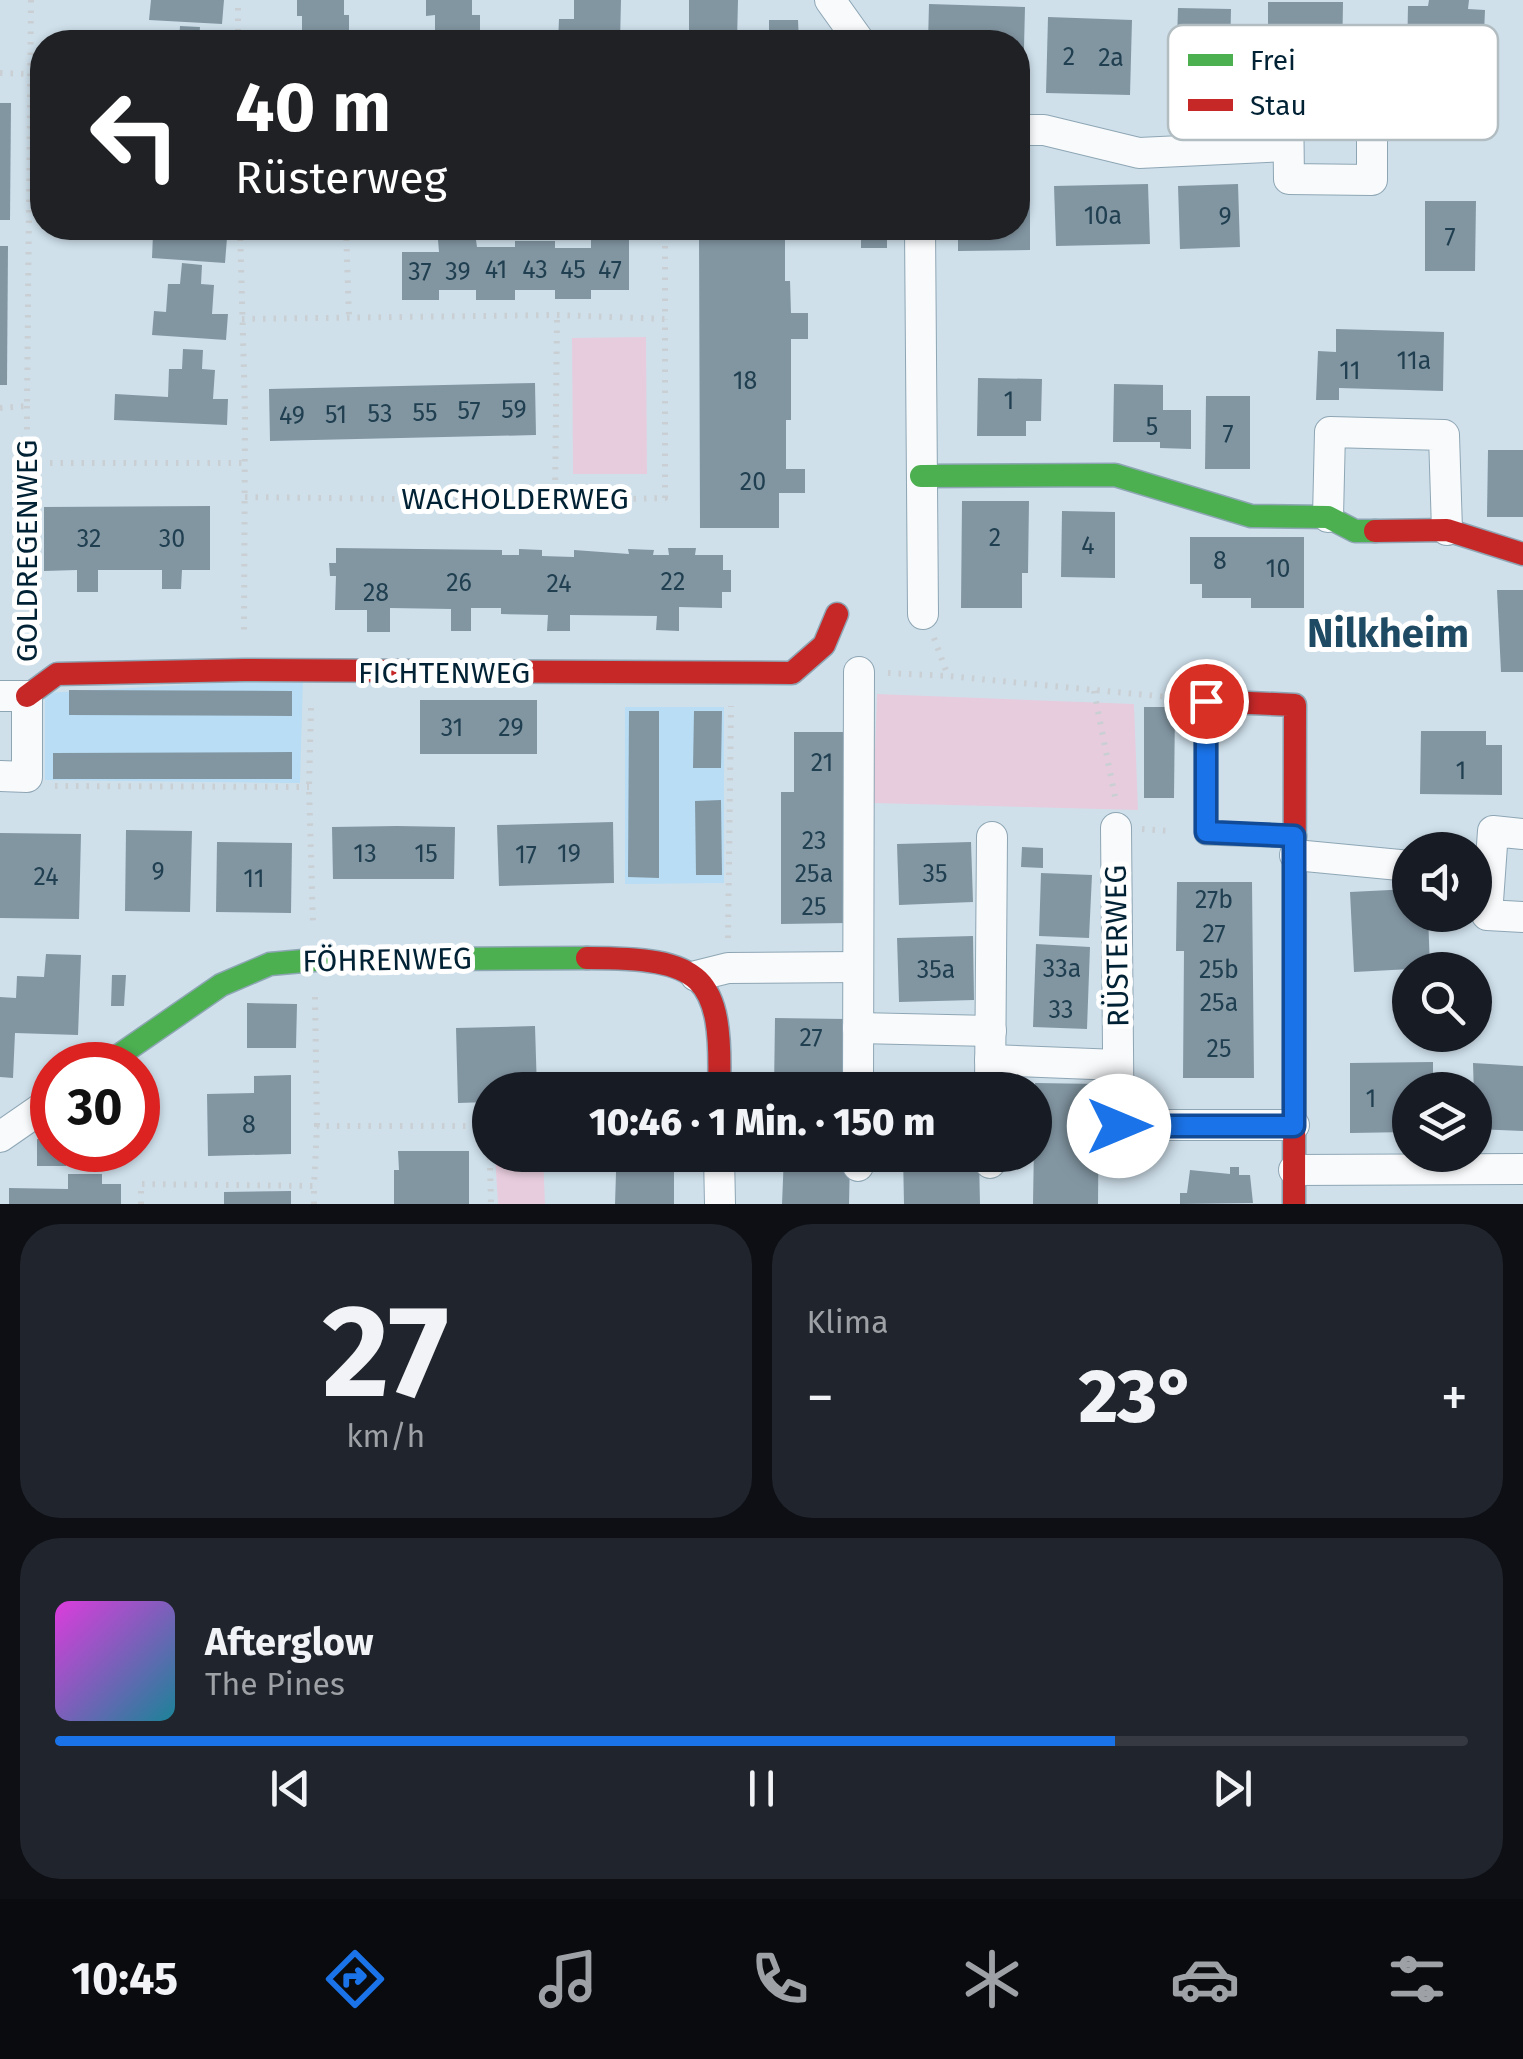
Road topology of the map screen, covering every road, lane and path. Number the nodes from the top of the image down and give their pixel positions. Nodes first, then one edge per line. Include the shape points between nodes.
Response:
1 (31, 0) edge
2 (238, 0) edge
3 (830, 0) edge
4 (31, 30) edge
5 (238, 30) edge
6 (851, 30) edge
7 (0, 73) edge
8 (30, 74) edge
9 (1030, 130) edge
10 (1288, 146) dead end
11 (30, 157) edge
12 (240, 240) edge
13 (346, 240) edge
14 (665, 240) edge
15 (920, 240) edge
16 (557, 315) junction
17 (348, 316) junction
18 (242, 319) junction
19 (665, 319) junction
20 (27, 406) junction
21 (0, 408) edge
22 (29, 463) junction
23 (245, 463) junction
24 (921, 476) junction
25 (245, 497) junction
26 (555, 501) junction
27 (1328, 517) junction
28 (1447, 530) junction
29 (1523, 554) edge
30 (837, 614) dead end
31 (924, 614) dead end
32 (244, 670) junction
33 (312, 672) junction
34 (859, 672) joint
35 (732, 674) junction
36 (1094, 690) junction
37 (14, 696) edge
38 (1206, 701) junction
39 (14, 776) edge
40 (309, 788) junction
41 (1116, 828) junction
42 (1206, 832) junction
43 (1523, 834) edge
44 (992, 836) dead end
45 (1492, 836) edge
46 (1294, 846) junction
47 (1392, 863) edge
48 (1492, 915) edge
49 (1523, 917) edge
50 (314, 960) junction
51 (858, 967) junction
52 (728, 968) junction
53 (696, 976) junction
54 (858, 1028) junction
55 (138, 1042) edge
56 (990, 1060) edge
57 (1118, 1064) junction
58 (719, 1072) edge
59 (858, 1072) edge
60 (30, 1116) edge
61 (317, 1126) junction
62 (472, 1126) edge
63 (1119, 1126) junction
64 (1294, 1126) junction
65 (0, 1136) edge
66 (1119, 1159) dead end
67 (1523, 1169) edge
68 (1294, 1170) junction
69 (491, 1172) edge
70 (719, 1172) edge
71 (314, 1186) junction
72 (141, 1204) edge
73 (314, 1204) edge
74 (491, 1204) edge
75 (720, 1204) edge
76 (1294, 1204) edge

1 - 4 path, GOLDREGENWEG
2 - 5 path
3 - 6 street
7 - 8 path
9 - 10 street via 1139,154
11 - 20 path, GOLDREGENWEG
12 - 18 path
13 - 17 path
14 - 19 path, WACHOLDERWEG
15 - 24 street
16 - 17 path
16 - 19 path
16 - 26 path
17 - 18 path
18 - 23 path
19 - 26 path, WACHOLDERWEG via 665,498
20 - 21 path, GOLDREGENWEG
20 - 22 path, GOLDREGENWEG
22 - 23 path
22 - 37 path, GOLDREGENWEG
23 - 25 path
24 - 27 street via 1116,475 1251,516
24 - 31 street
25 - 26 path, WACHOLDERWEG
25 - 32 path
27 - 28 street via 1355,531
27 - 28 street via 1330,432 1444,435
28 - 29 street
30 - 35 street, FICHTENWEG via 824,646 792,673
32 - 33 street, FICHTENWEG
32 - 37 street, FICHTENWEG via 57,674
33 - 35 street, FICHTENWEG
33 - 40 path
34 - 36 path
34 - 51 street
35 - 52 path
36 - 38 path
36 - 41 path
37 - 39 street
38 - 42 street
38 - 46 street via 1295,705
39 - 40 path via 56,786
40 - 50 path
41 - 42 path
41 - 57 street, RÜSTERWEG
42 - 46 street
43 - 45 street
44 - 56 street
46 - 47 street
46 - 64 street
48 - 49 street
50 - 53 street, FÖHRENWEG via 638,958
50 - 55 street, FÖHRENWEG via 270,964 221,985
50 - 61 path
51 - 52 street
51 - 54 street
52 - 53 street
53 - 58 street via 720,1015
54 - 56 street, RÜSTERWEG
54 - 59 street
56 - 57 street, RÜSTERWEG
57 - 63 street, RÜSTERWEG
60 - 65 street
61 - 62 path
61 - 71 path
63 - 64 street
63 - 66 street, RÜSTERWEG
64 - 68 street
67 - 68 street
68 - 76 street
69 - 74 path
70 - 75 street
71 - 72 path via 142,1184
71 - 73 path

